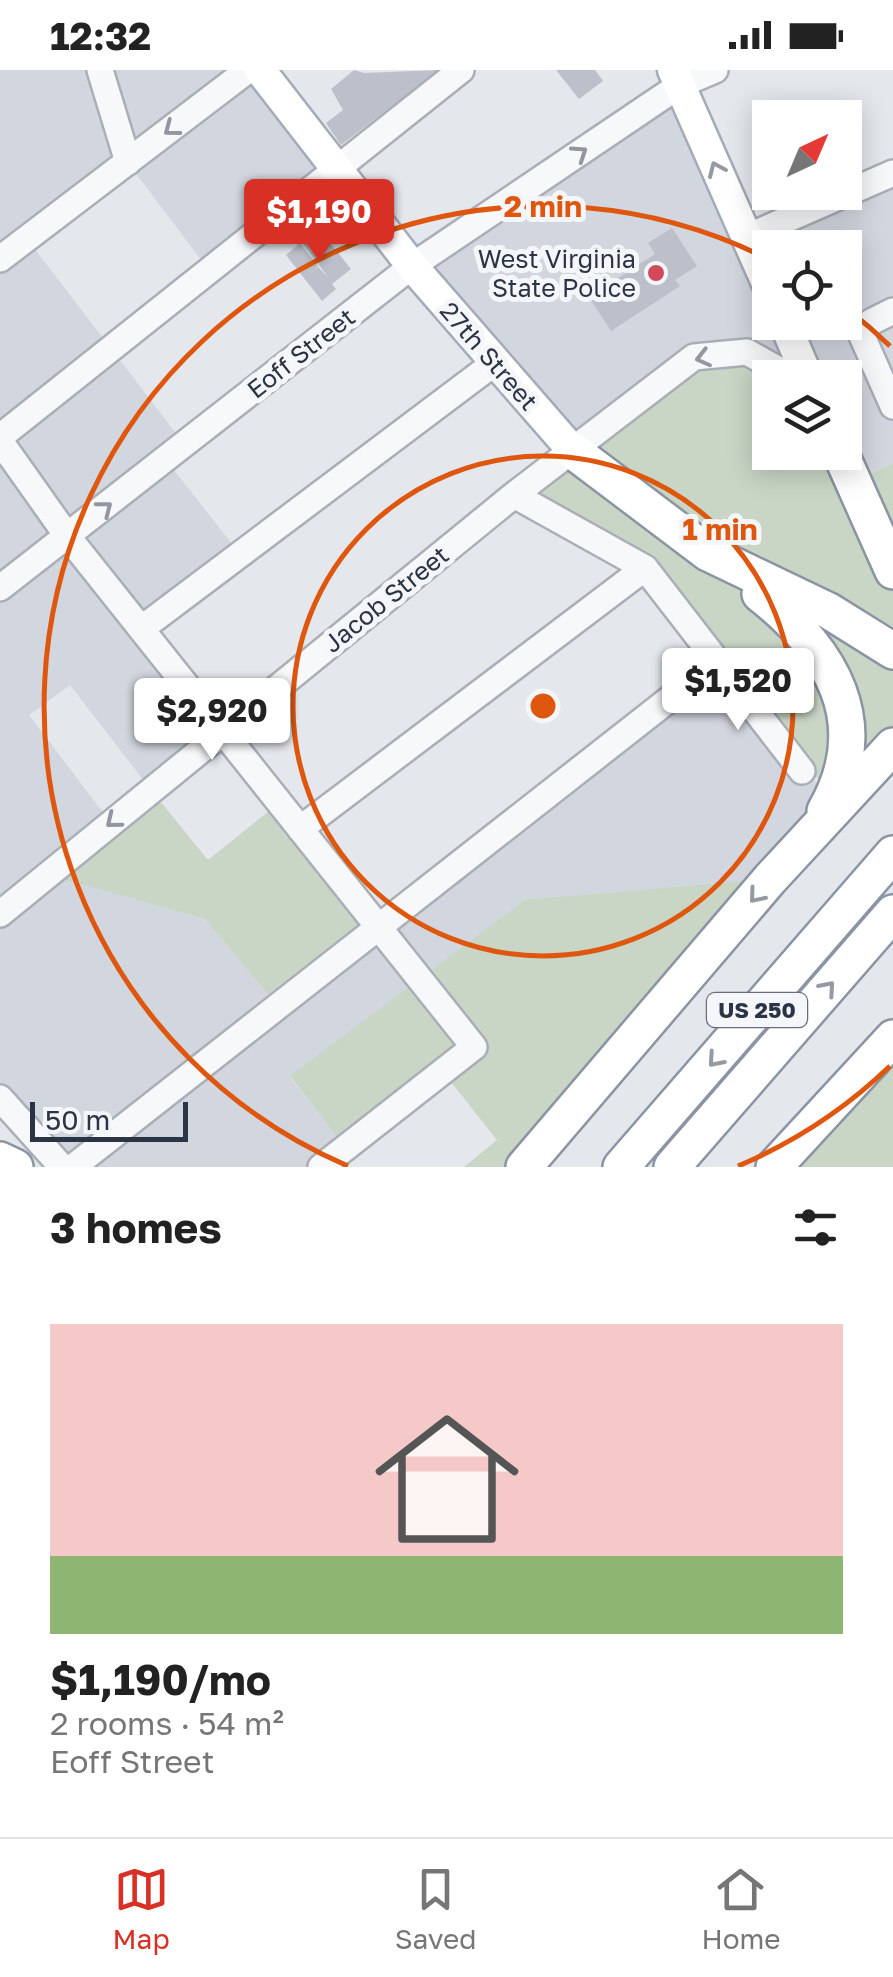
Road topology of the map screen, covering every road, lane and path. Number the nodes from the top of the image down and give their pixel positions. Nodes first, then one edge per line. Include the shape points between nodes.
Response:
1 (100, 70) edge
2 (248, 70) edge
3 (260, 70) edge
4 (462, 70) edge
5 (715, 70) edge
6 (676, 78) edge
7 (128, 162) junction
8 (335, 167) junction
9 (893, 173) edge
10 (747, 237) junction
11 (752, 249) edge
12 (0, 260) edge
13 (412, 266) junction
14 (885, 315) edge
15 (761, 360) edge
16 (493, 364) junction
17 (893, 406) edge
18 (0, 439) edge
19 (573, 451) junction
20 (848, 470) edge
21 (514, 494) junction
22 (858, 494) junction
23 (893, 536) edge
24 (68, 537) junction
25 (708, 552) junction
26 (645, 568) junction
27 (893, 571) edge
28 (0, 588) edge
29 (141, 629) junction
30 (893, 651) edge
31 (718, 662) junction
32 (223, 732) junction
33 (893, 746) edge
34 (802, 771) dead end
35 (300, 829) junction
36 (806, 843) junction
37 (893, 854) edge
38 (893, 913) edge
39 (0, 914) edge
40 (377, 926) junction
41 (893, 1038) edge
42 (0, 1098) edge
43 (0, 1160) edge
44 (15, 1167) edge
45 (62, 1167) edge
46 (73, 1167) edge
47 (320, 1167) edge
48 (524, 1167) edge
49 (622, 1167) edge
50 (672, 1167) edge
51 (774, 1167) edge

1 - 7 street
2 -> 7 street
3 - 8 main road, 27th Street
4 - 8 street
5 - 6 street, Eoff Street
10 -> 6 main road
13 -> 6 street, Eoff Street
7 - 12 street
8 - 13 main road, 27th Street
8 - 18 street
9 - 10 street
10 - 11 main road
13 - 16 main road, 27th Street
24 -> 13 street, Eoff Street
14 - 17 street via 862,336
15 -> 19 street, Jacob Street via 747,352 694,357
16 - 19 main road, 27th Street
16 - 29 street
18 - 24 street
19 - 21 street, Jacob Street
19 - 25 highway
20 - 22 highway
21 - 26 street
21 - 32 street, Jacob Street
22 - 23 highway
22 - 27 highway
24 - 28 street, Eoff Street
24 - 29 street
25 - 30 highway
25 - 36 highway via 800,626 841,692 847,730 842,764 833,797
26 - 31 street
26 - 35 street
29 - 32 street
31 - 34 street
31 - 40 street
32 - 35 street
32 -> 39 street, Jacob Street
33 - 36 highway
35 - 40 street
36 -> 48 highway
37 -> 49 highway, US 250
50 -> 38 highway, US 250
40 - 46 street
40 - 47 street via 474,1048
41 - 51 highway
42 - 45 street
43 - 44 highway

